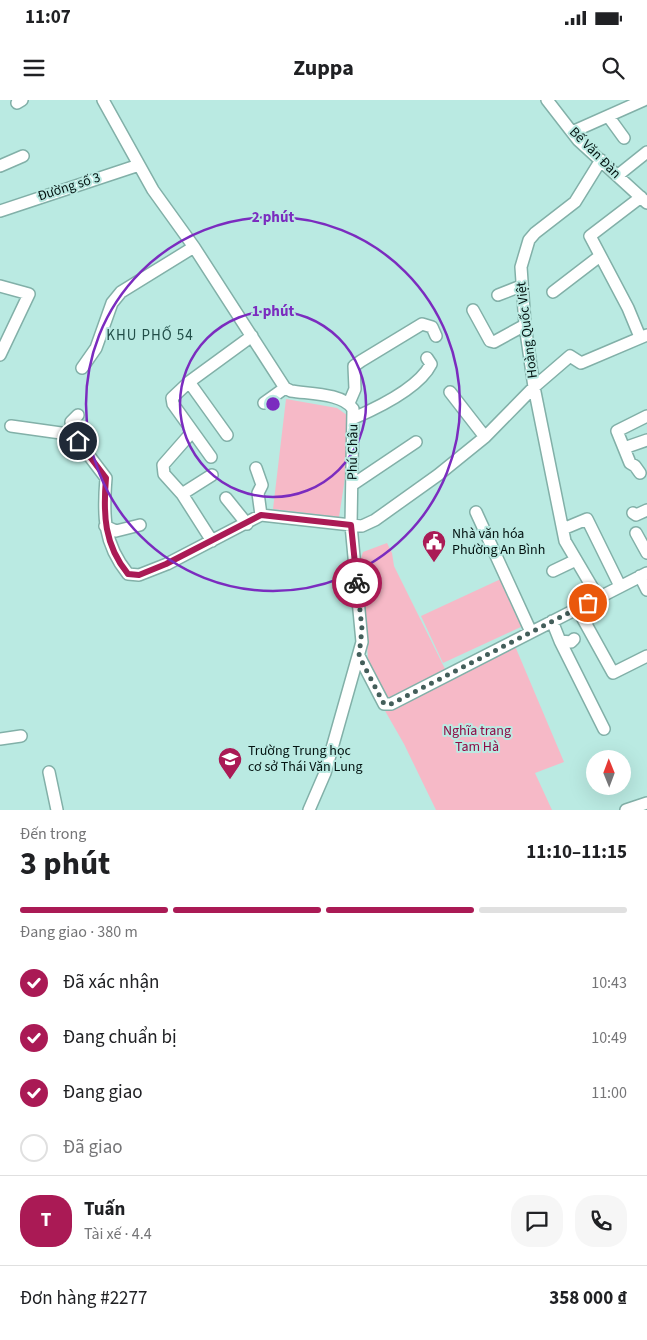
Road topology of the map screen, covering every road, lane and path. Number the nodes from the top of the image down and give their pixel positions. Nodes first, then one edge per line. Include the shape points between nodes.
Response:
1 (103, 100) edge
2 (547, 100) edge
3 (644, 100) edge
4 (608, 116) junction
5 (572, 132) junction
6 (624, 138) dead end
7 (647, 152) edge
8 (23, 156) dead end
9 (602, 160) junction
10 (139, 165) junction
11 (0, 166) edge
12 (617, 176) junction
13 (644, 200) edge
14 (0, 211) edge
15 (194, 248) junction
16 (600, 256) junction
17 (0, 286) edge
18 (521, 286) junction
19 (553, 292) dead end
20 (498, 295) dead end
21 (473, 310) dead end
22 (524, 325) junction
23 (252, 336) junction
24 (436, 336) dead end
25 (644, 336) edge
26 (0, 355) edge
27 (427, 358) dead end
28 (82, 368) dead end
29 (189, 382) junction
30 (534, 387) junction
31 (285, 388) junction
32 (450, 392) dead end
33 (264, 403) dead end
34 (349, 403) junction
35 (78, 416) dead end
36 (647, 416) edge
37 (354, 418) junction
38 (11, 426) dead end
39 (192, 432) junction
40 (227, 435) dead end
41 (485, 437) junction
42 (74, 438) junction
43 (647, 440) edge
44 (416, 442) dead end
45 (624, 448) junction
46 (211, 457) dead end
47 (256, 468) dead end
48 (640, 473) dead end
49 (212, 475) dead end
50 (352, 485) junction
51 (182, 494) junction
52 (226, 498) dead end
53 (647, 510) edge
54 (476, 512) dead end
55 (633, 514) dead end
56 (261, 515) junction
57 (247, 524) junction
58 (140, 525) dead end
59 (351, 525) junction
60 (106, 526) junction
61 (563, 529) junction
62 (636, 533) dead end
63 (212, 541) junction
64 (647, 553) edge
65 (576, 560) junction
66 (553, 570) dead end
67 (644, 575) edge
68 (620, 586) junction
69 (647, 590) edge
70 (598, 597) junction
71 (577, 608) junction
72 (552, 621) junction
73 (531, 632) junction
74 (574, 640) dead end
75 (560, 641) junction
76 (359, 656) junction
77 (647, 656) edge
78 (604, 729) dead end
79 (21, 736) dead end
80 (0, 739) edge
81 (50, 772) dead end
82 (647, 803) edge
83 (57, 810) edge
84 (309, 810) edge
85 (626, 810) edge

1 - 10 street
2 - 5 street, Bế Văn Đàn
3 - 4 street
4 - 5 street
4 - 6 street
5 - 9 street, Bế Văn Đàn
7 - 12 street
8 - 11 street
9 - 12 street, Bế Văn Đàn
9 - 18 street, Hoàng Quốc Việt via 575,202 529,240 521,266
10 - 14 street, Đường số 3
10 - 15 street
12 - 13 street, Bế Văn Đàn
13 - 16 street via 590,236
15 - 23 street
15 - 28 street via 121,292 112,303 96,348
16 - 19 street
16 - 25 street
17 - 26 street via 29,294
18 - 20 street
18 - 22 street, Hoàng Quốc Việt
21 - 22 street via 490,341 494,342
22 - 30 street, Hoàng Quốc Việt
23 - 29 street
23 - 31 street
24 - 34 street via 432,327 422,324 354,366 355,388
25 - 30 street via 581,363 570,356
27 - 37 street via 431,364 428,371 415,382 383,405
29 - 39 street via 172,398
29 - 40 street
30 - 41 street, Hoàng Quốc Việt
30 - 61 street
31 - 33 street
31 - 34 street via 291,392 338,398
32 - 41 street
34 - 37 street, Phú Châu
35 - 42 street via 71,422
36 - 45 street via 618,428 617,434
37 - 50 street, Phú Châu
38 - 42 street via 68,434
39 - 46 street
39 - 51 street via 162,464 164,474
41 - 59 street, Hoàng Quốc Việt via 375,520 362,526
42 - 60 street via 92,456 106,478 103,506
43 - 45 street
44 - 50 street
45 - 48 street
47 - 56 street via 262,485 258,493
49 - 51 street
50 - 59 street, Phú Châu
51 - 63 street
52 - 57 street
53 - 55 street
54 - 73 street
56 - 57 street
56 - 59 street, Hoàng Quốc Việt
57 - 63 street
58 - 60 street via 116,531
59 - 76 street, Phú Châu via 362,629
60 - 63 street via 110,546 128,574 139,575
61 - 65 street via 565,542
61 - 68 street via 587,519
62 - 64 street
65 - 66 street
65 - 70 street
67 - 68 street
67 - 69 street
68 - 70 street
70 - 71 street
71 - 72 street
71 - 77 street via 613,674
72 - 73 street
72 - 75 street
73 - 76 street via 391,704 384,704
74 - 75 street
75 - 78 street
76 - 84 street, Phú Châu via 325,772
79 - 80 street
81 - 83 street
82 - 85 street

